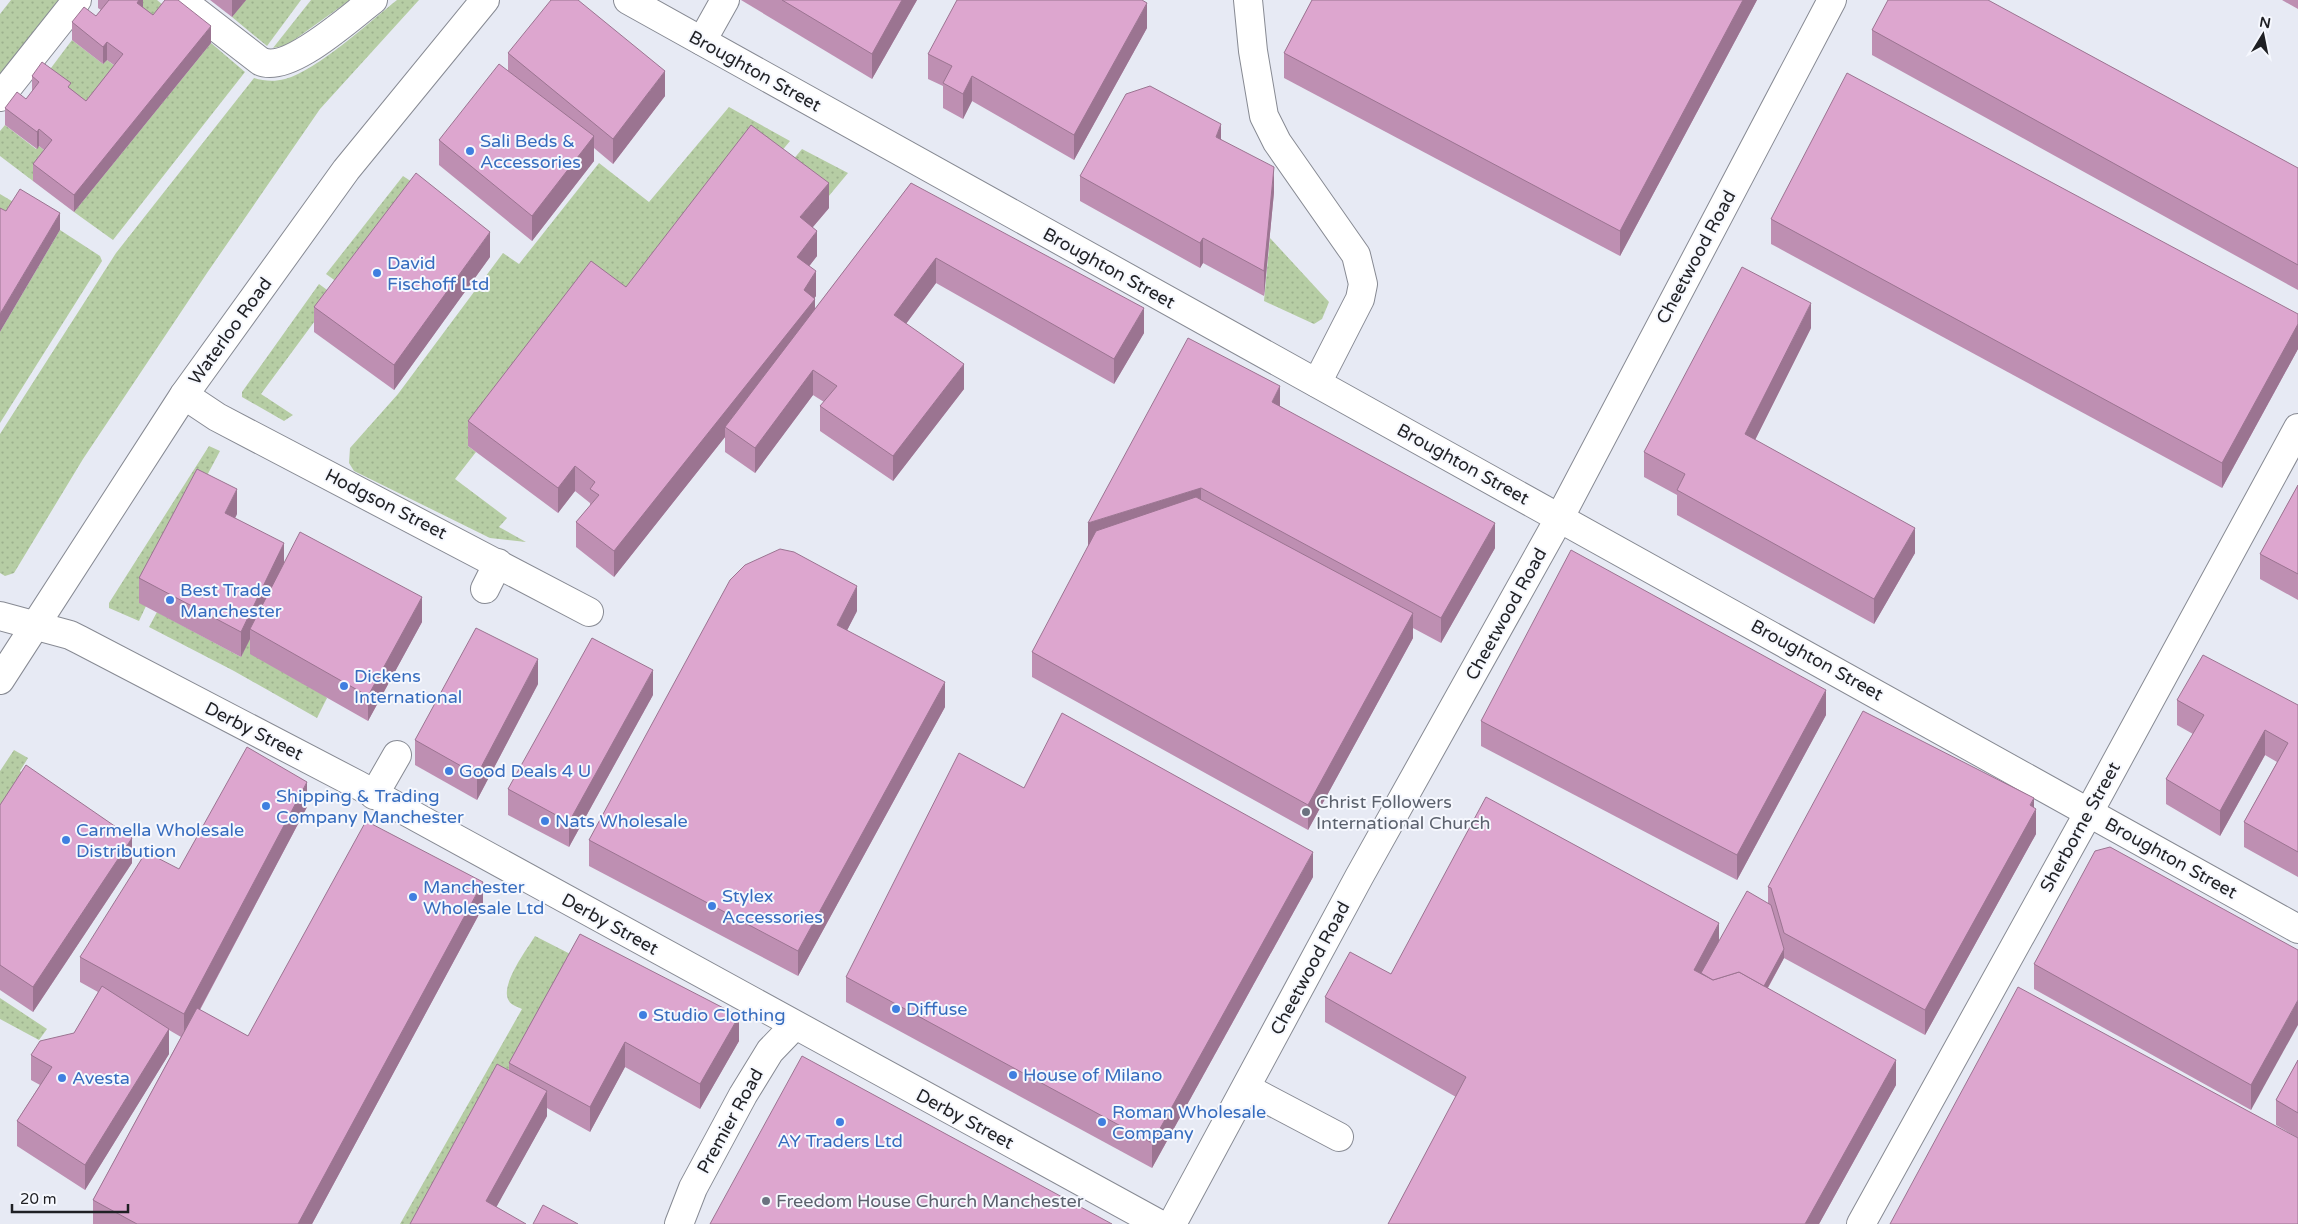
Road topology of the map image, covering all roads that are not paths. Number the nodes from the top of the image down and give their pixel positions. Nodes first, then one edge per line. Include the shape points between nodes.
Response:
1 (77, 0) edge
2 (181, 0) edge
3 (373, 0) edge
4 (485, 0) edge
5 (628, 0) edge
6 (725, 0) edge
7 (1248, 0) edge
8 (1832, 0) edge
9 (702, 41) junction
10 (0, 97) edge
11 (1316, 383) junction
12 (184, 395) junction
13 (2298, 428) edge
14 (1560, 517) junction
15 (498, 563) junction
16 (485, 589) dead end
17 (589, 612) dead end
18 (0, 616) edge
19 (36, 626) junction
20 (0, 680) edge
21 (397, 755) dead end
22 (374, 795) junction
23 (2089, 812) junction
24 (2298, 929) edge
25 (794, 1026) junction
26 (1246, 1088) junction
27 (1339, 1137) dead end
28 (679, 1224) edge
29 (1159, 1224) edge
30 (1172, 1224) edge
31 (1861, 1224) edge

1 - 10 street
2 - 3 street via 260,62 270,65 304,52
4 - 12 street, Waterloo Road via 346,170
5 - 9 street, Broughton Street
6 - 9 street
7 - 11 street via 1264,116 1278,142 1356,255 1363,284 1360,300
8 - 14 street, Cheetwood Road
9 - 11 street, Broughton Street
11 - 14 street, Broughton Street
12 - 15 street, Hodgson Street via 217,417
12 - 19 street, Waterloo Road
13 - 23 street, Sherborne Street
14 - 23 street, Broughton Street
14 - 26 street, Cheetwood Road via 1359,877
15 - 16 street
15 - 17 street, Hodgson Street
18 - 19 street, Derby Street
19 - 20 street, Waterloo Road
19 - 22 street, Derby Street via 80,640
21 - 22 street
22 - 25 street, Derby Street
23 - 24 street, Broughton Street
23 - 31 street, Sherborne Street
25 - 28 street, Premier Road via 770,1051 743,1095 693,1188
25 - 29 street, Derby Street
26 - 27 street
26 - 30 street, Cheetwood Road

